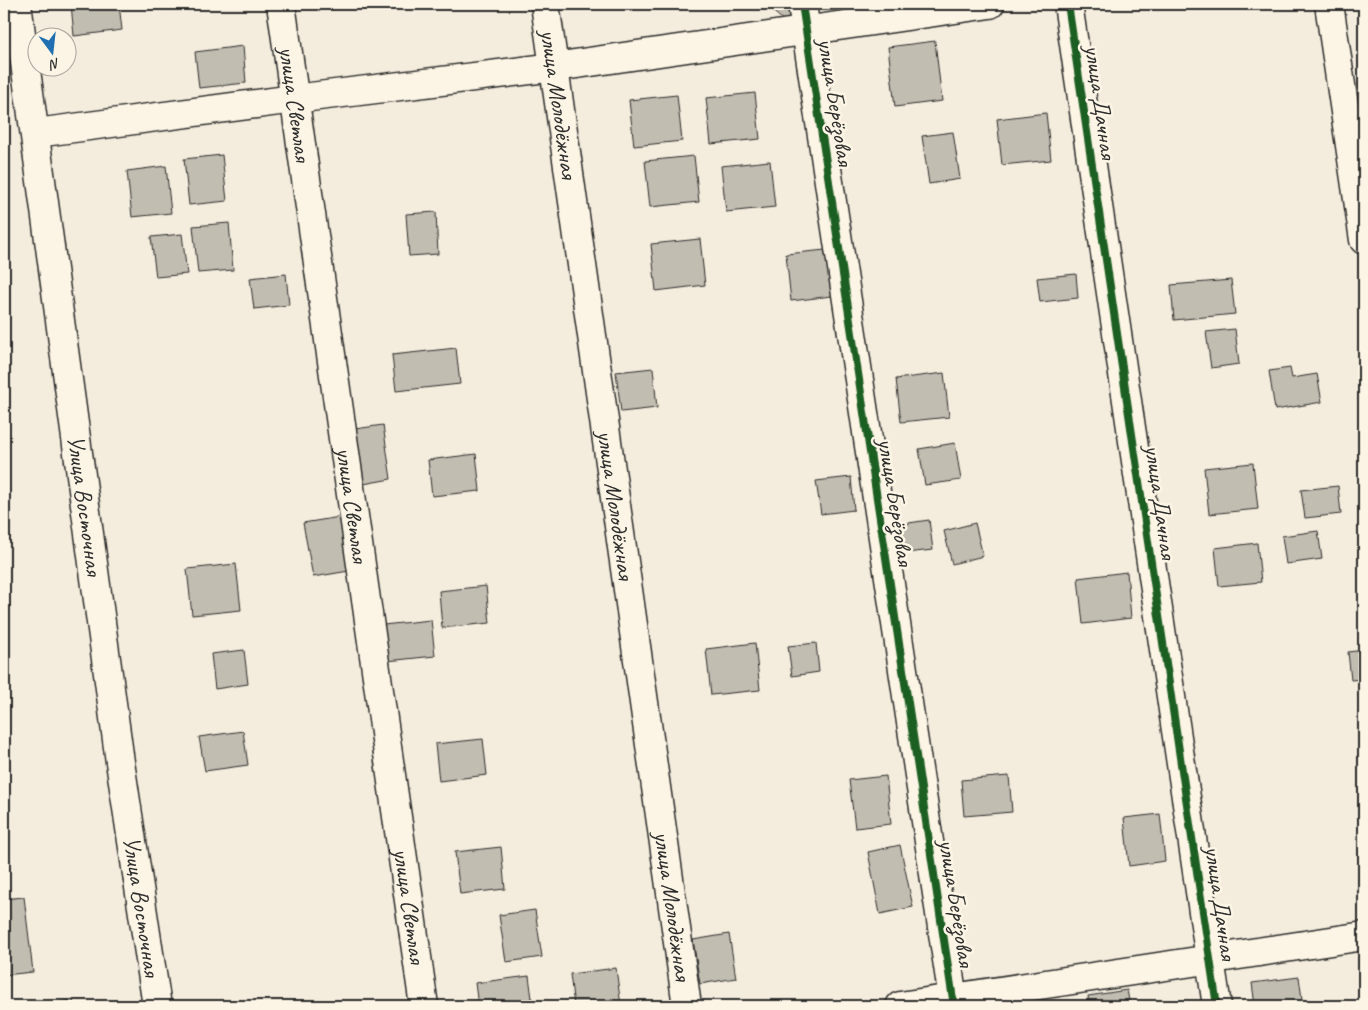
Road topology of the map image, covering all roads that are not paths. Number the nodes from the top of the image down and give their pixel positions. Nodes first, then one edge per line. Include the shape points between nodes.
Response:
1 (18, 4) edge
2 (281, 4) edge
3 (545, 4) edge
4 (802, 4) edge
5 (990, 4) edge
6 (1068, 4) edge
7 (1329, 4) edge
8 (806, 32) junction
9 (555, 67) junction
10 (294, 99) junction
11 (36, 134) junction
12 (1364, 240) edge
13 (1364, 936) edge
14 (1210, 960) junction
15 (953, 1002) edge
16 (156, 1006) edge
17 (424, 1006) edge
18 (686, 1006) edge
19 (900, 1006) edge
20 (1217, 1006) edge

1 - 11 street, Улица Восточная
2 - 10 street, улица Светлая
3 - 9 street, улица Молодёжная
4 - 8 street, улица Берёзовая
5 - 8 street
6 - 14 street, улица Дачная
7 - 12 street
8 - 9 street
8 - 15 street, улица Берёзовая
9 - 10 street
9 - 18 street, улица Молодёжная
10 - 11 street
10 - 17 street, улица Светлая
11 - 16 street, Улица Восточная
13 - 14 street
14 - 15 street
14 - 20 street, улица Дачная
15 - 19 street

